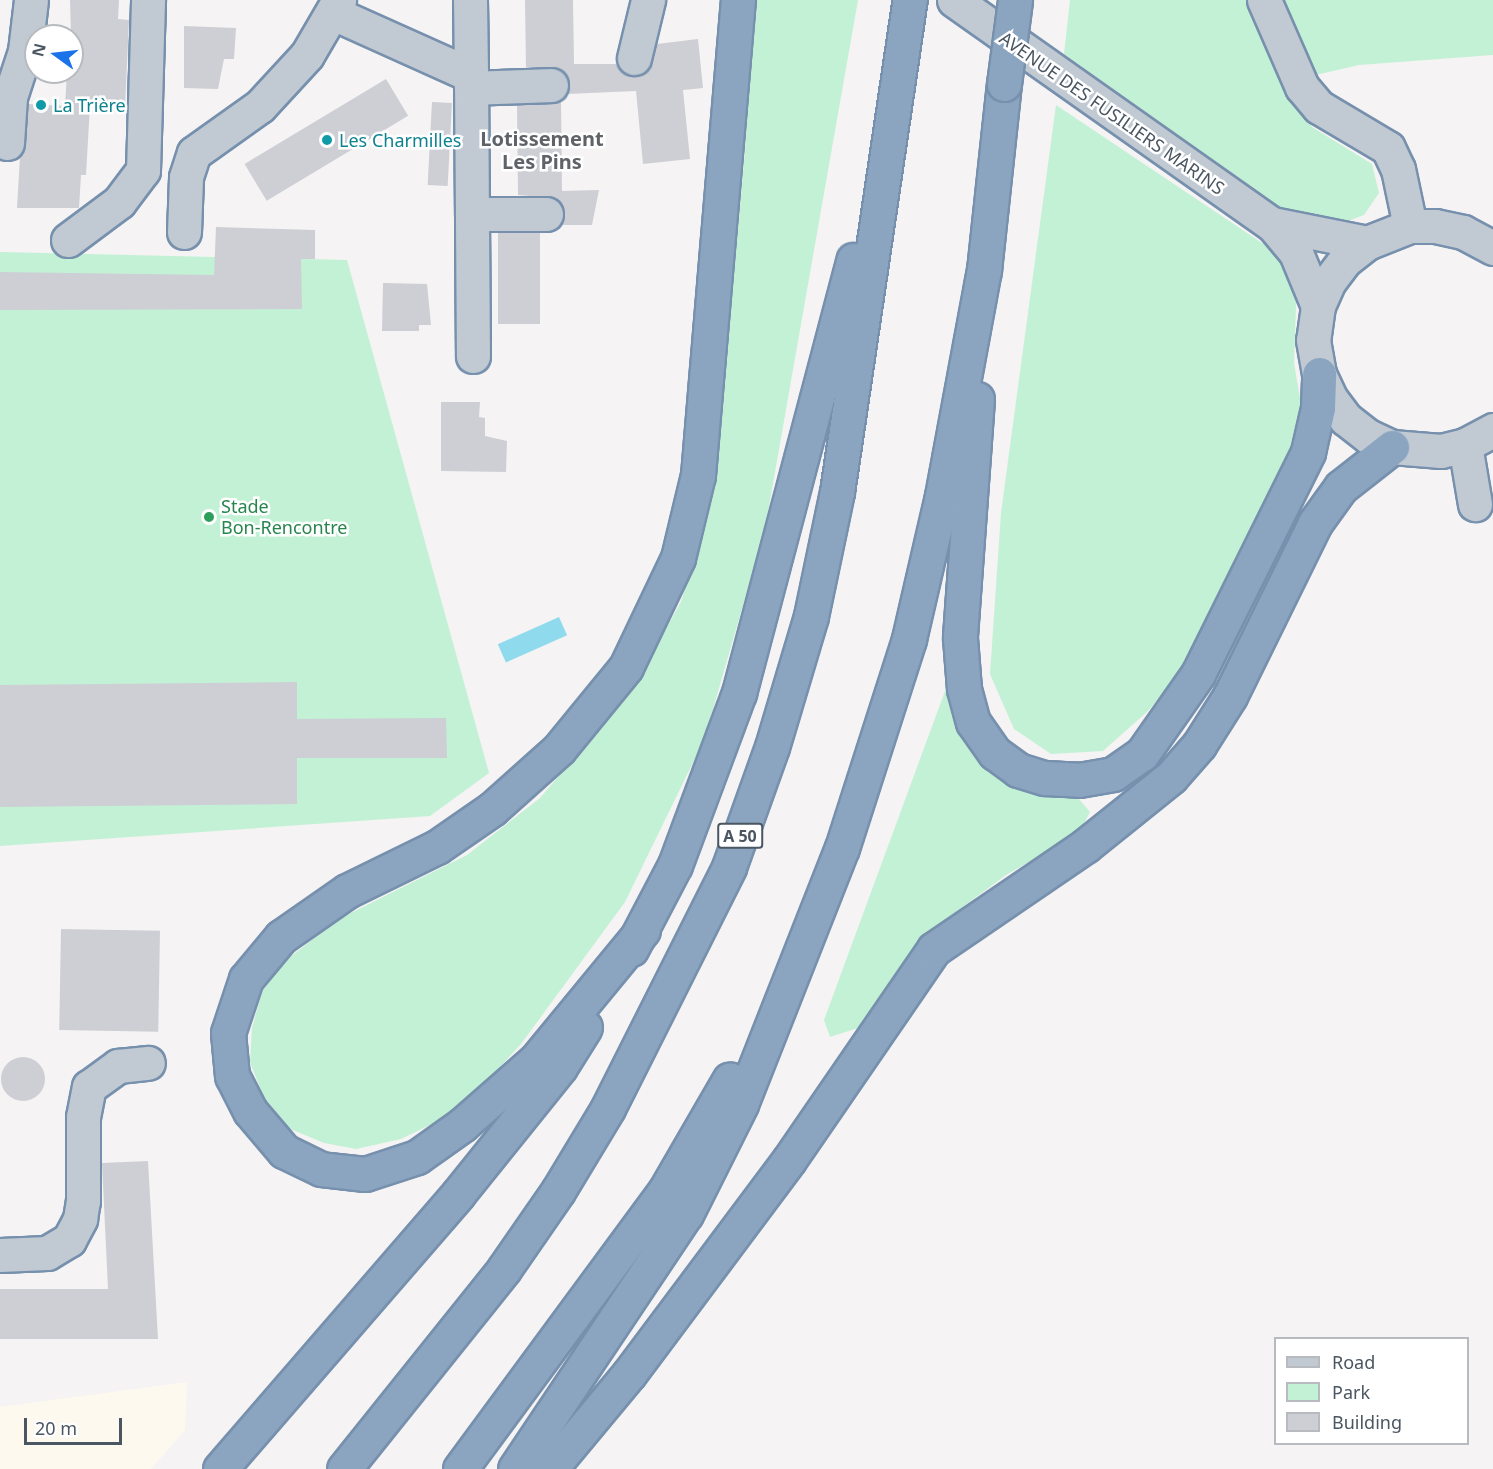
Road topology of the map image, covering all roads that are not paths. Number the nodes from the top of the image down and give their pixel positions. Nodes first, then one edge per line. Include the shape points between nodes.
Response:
1 (30, 0) edge
2 (148, 0) edge
3 (470, 0) edge
4 (648, 0) edge
5 (738, 0) edge
6 (910, 0) edge
7 (954, 0) edge
8 (1015, 0) edge
9 (1264, 0) edge
10 (336, 7) edge
11 (634, 58) dead end
12 (471, 81) junction
13 (550, 85) dead end
14 (894, 103) junction
15 (7, 143) dead end
16 (473, 214) junction
17 (546, 214) dead end
18 (1272, 224) junction
19 (1410, 226) junction
20 (184, 231) dead end
21 (68, 240) dead end
22 (1367, 243) junction
23 (1492, 244) edge
24 (984, 270) junction
25 (1318, 306) junction
26 (473, 356) dead end
27 (1319, 374) junction
28 (1493, 430) edge
29 (1465, 445) junction
30 (1392, 447) junction
31 (1476, 504) dead end
32 (643, 930) junction
33 (794, 963) junction
34 (148, 1063) dead end
35 (0, 1255) edge
36 (220, 1469) edge
37 (344, 1469) edge
38 (460, 1469) edge
39 (515, 1469) edge
40 (550, 1469) edge

1 - 15 street via 25,51 10,97
2 - 21 street via 143,170 119,202
3 - 12 street
4 - 11 street
5 - 32 highway via 698,476 678,558 626,667 559,749 492,809 437,847 348,891 281,937 246,979 228,1033 232,1076 250,1112 284,1150 321,1169 365,1174 417,1157 462,1125 536,1060
6 - 14 highway, A 50
7 - 18 street, AVENUE DES FUSILIERS MARINS
8 - 24 highway, bridge
9 - 19 street via 1302,87 1319,107 1388,148 1398,169
10 - 12 street
10 - 20 street via 307,55 260,106 194,153 186,177
12 - 13 street
12 - 16 street
14 - 32 highway via 739,693 675,865
14 - 37 highway, A 50 via 837,492 811,616 772,747 729,867 608,1108 558,1191 504,1269
16 - 17 street
16 - 26 street
18 - 22 street, AVENUE DES FUSILIERS MARINS
18 - 25 street, AVENUE DES FUSILIERS MARINS via 1296,253
19 - 22 street
19 - 23 street via 1463,232
22 - 25 street via 1345,260 1329,281
24 - 27 highway via 961,648 964,689 973,723 995,753 1018,770 1045,778 1079,780 1113,774 1142,754 1170,718 1198,674 1292,492 1308,452 1318,408
24 - 33 highway via 942,496 909,639 842,848
25 - 27 street via 1313,340
27 - 30 street via 1346,419 1368,436
28 - 29 street
29 - 30 street via 1441,451
29 - 31 street
30 - 40 highway via 1341,487 1315,523 1230,696 1199,745 1171,777 1085,846 934,949 789,1160 629,1374
32 - 36 highway via 560,1067 451,1203
33 - 38 highway via 665,1191
33 - 39 highway via 741,1104 686,1215
34 - 35 street via 118,1066 89,1087 83,1117 83,1202 80,1219 69,1240 47,1253

